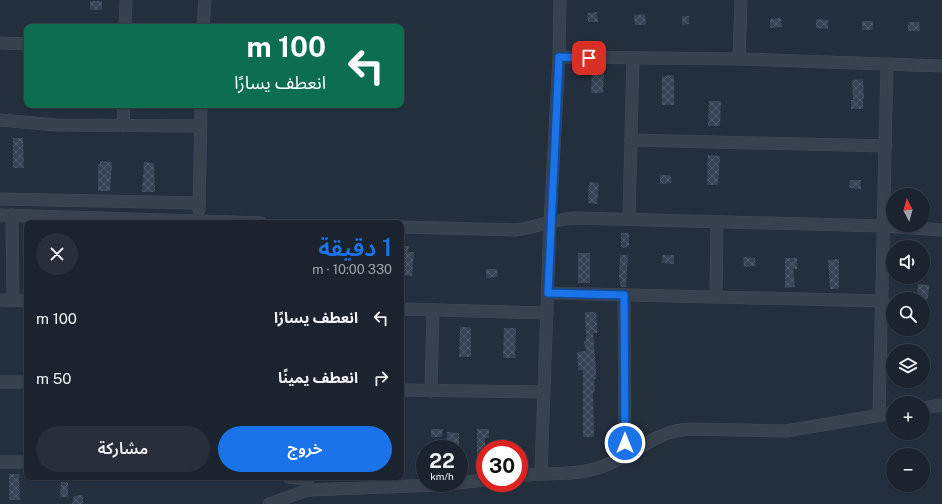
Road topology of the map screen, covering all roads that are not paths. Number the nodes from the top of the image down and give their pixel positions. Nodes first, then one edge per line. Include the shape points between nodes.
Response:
1 (126, 0) edge
2 (205, 0) edge
3 (560, 0) edge
4 (742, 0) edge
5 (126, 24) edge
6 (203, 24) edge
7 (0, 43) edge
8 (24, 44) edge
9 (559, 57) junction
10 (633, 58) junction
11 (739, 59) junction
12 (887, 64) junction
13 (942, 66) edge
14 (124, 108) edge
15 (201, 108) edge
16 (0, 120) edge
17 (123, 126) junction
18 (201, 126) junction
19 (631, 140) junction
20 (886, 146) junction
21 (0, 199) edge
22 (199, 203) junction
23 (6, 215) edge
24 (629, 219) junction
25 (98, 220) edge
26 (198, 220) edge
27 (550, 222) junction
28 (717, 222) junction
29 (884, 226) junction
30 (404, 228) edge
31 (942, 230) edge
32 (548, 293) junction
33 (624, 295) junction
34 (716, 298) junction
35 (0, 300) edge
36 (13, 300) junction
37 (24, 301) edge
38 (883, 301) junction
39 (404, 309) edge
40 (433, 310) junction
41 (546, 313) junction
42 (0, 382) edge
43 (24, 382) edge
44 (404, 390) edge
45 (431, 391) junction
46 (544, 392) junction
47 (942, 405) edge
48 (930, 407) edge
49 (886, 414) edge
50 (879, 415) junction
51 (625, 458) junction
52 (0, 462) edge
53 (24, 462) edge
54 (541, 474) junction
55 (528, 475) edge
56 (476, 481) edge
57 (308, 482) edge
58 (269, 504) edge

1 - 5 street
2 - 6 street
3 - 9 street
4 - 11 street
7 - 8 street
9 - 10 street
9 - 27 street
10 - 11 street
10 - 19 street
11 - 12 street
12 - 13 street
12 - 20 street
14 - 17 street
15 - 18 street
16 - 17 street via 56,126
17 - 18 street
18 - 22 street
19 - 20 street
19 - 24 street
20 - 29 street
21 - 22 street
22 - 26 street
23 - 25 street
23 - 36 street
24 - 27 street via 575,218
24 - 28 street
27 - 30 street via 515,230
27 - 32 street
28 - 29 street
28 - 34 street
29 - 31 street
29 - 38 street
32 - 33 street
32 - 41 street
33 - 34 street
33 - 51 street
34 - 38 street
35 - 36 street
36 - 37 street
38 - 50 street
39 - 40 street
40 - 41 street
40 - 45 street
41 - 46 street
42 - 43 street
44 - 45 street
45 - 46 street
46 - 54 street
47 - 48 street
49 - 50 street
50 - 51 street via 786,431 676,431 660,436
51 - 54 street via 582,472
52 - 53 street
54 - 55 street
56 - 57 street via 438,485
57 - 58 street

